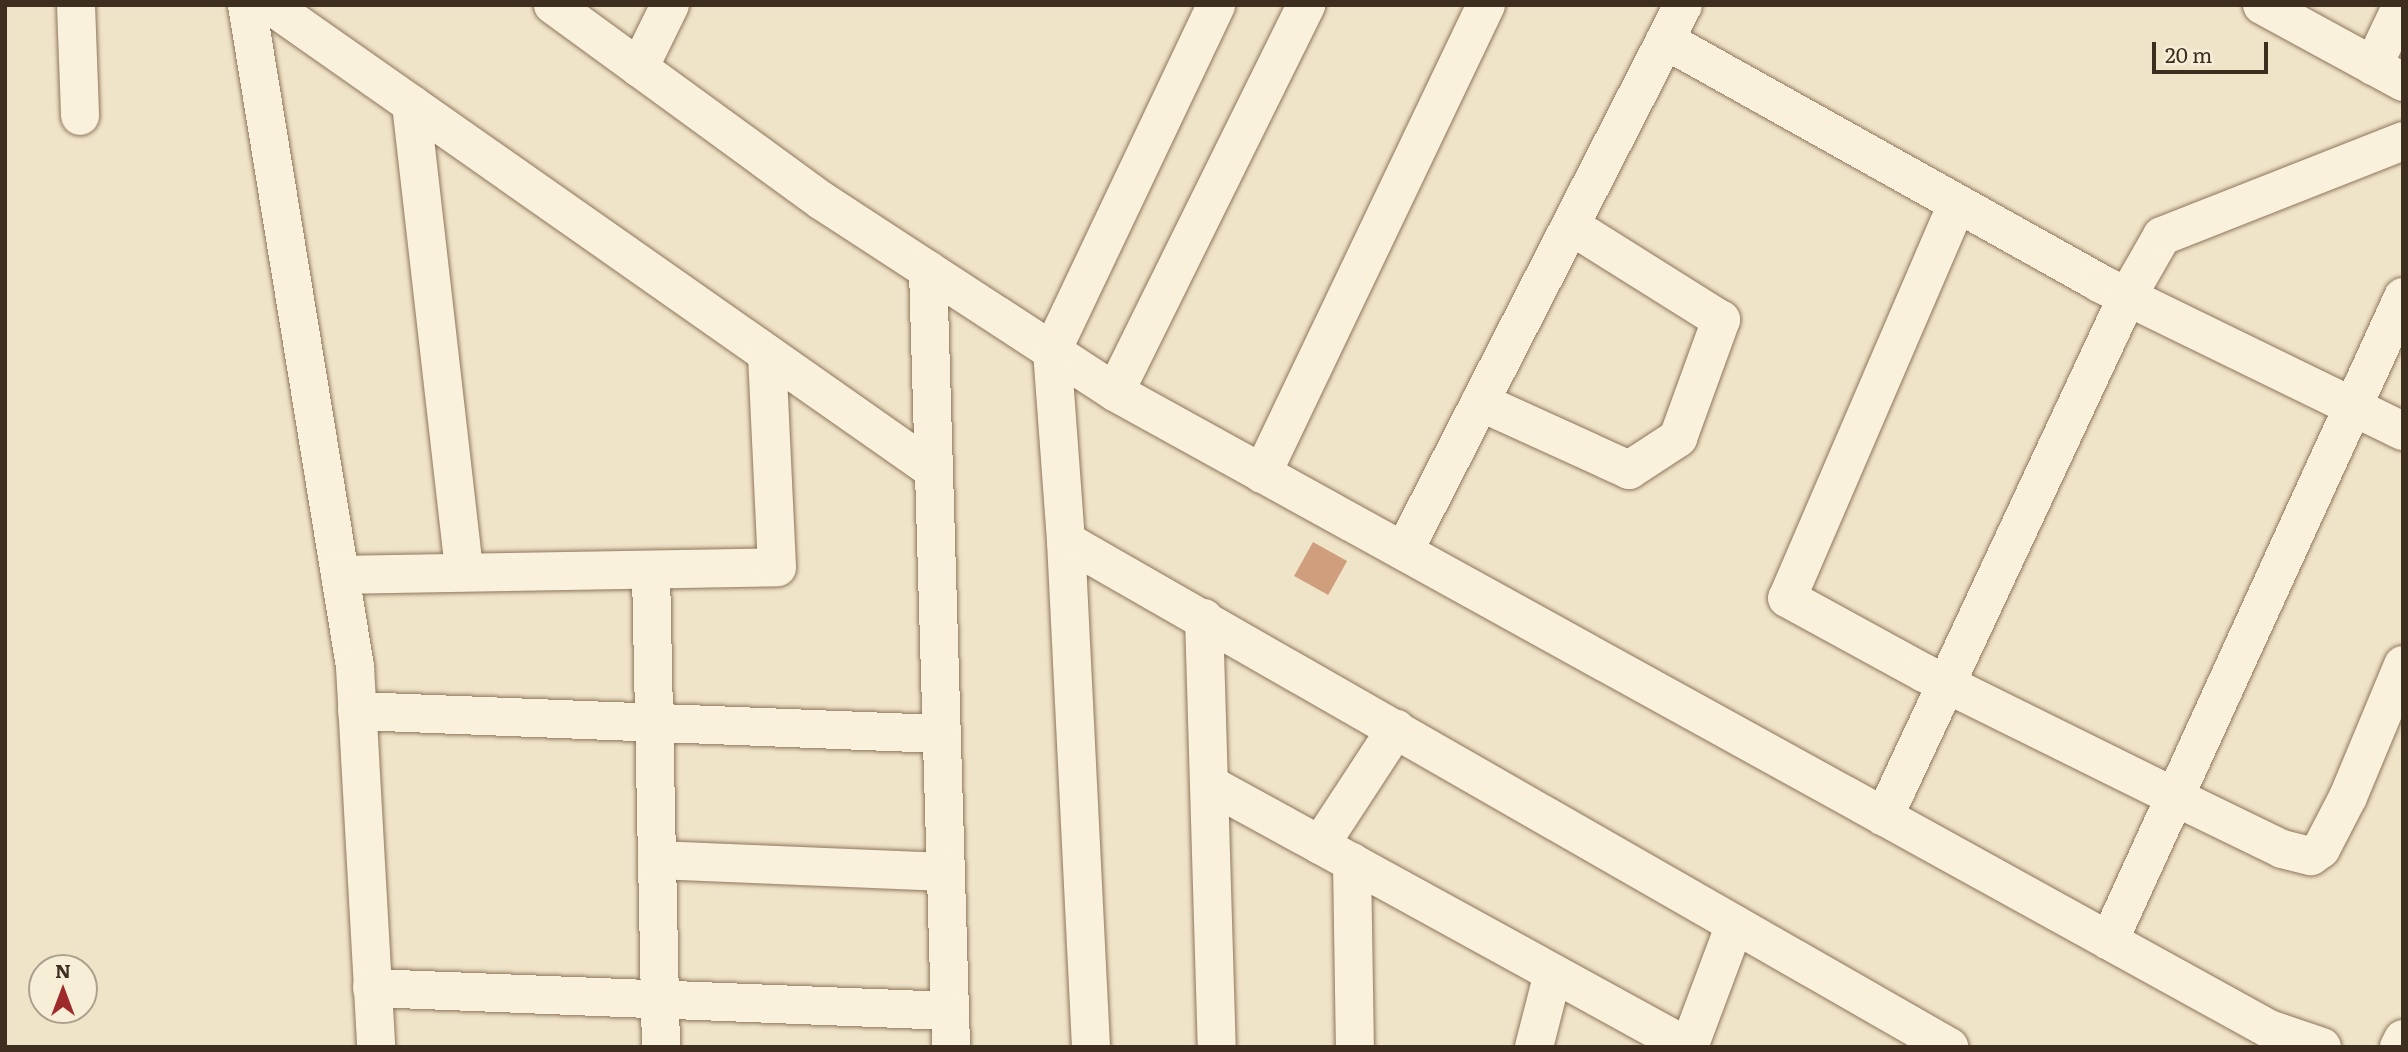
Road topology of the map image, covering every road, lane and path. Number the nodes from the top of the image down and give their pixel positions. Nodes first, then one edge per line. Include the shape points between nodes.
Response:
1 (76, 5) edge
2 (247, 5) edge
3 (270, 5) edge
4 (553, 5) edge
5 (670, 5) edge
6 (1216, 5) edge
7 (1306, 5) edge
8 (1486, 5) edge
9 (1683, 5) edge
10 (2262, 5) edge
11 (2402, 5) edge
12 (1665, 40) junction
13 (639, 68) junction
14 (2388, 74) edge
15 (411, 104) junction
16 (80, 116) dead end
17 (2403, 141) edge
18 (1957, 204) junction
19 (1571, 226) junction
20 (928, 270) junction
21 (2127, 297) junction
22 (2403, 297) edge
23 (1052, 351) junction
24 (767, 354) junction
25 (1115, 393) junction
26 (1480, 402) junction
27 (2354, 408) junction
28 (2403, 430) edge
29 (933, 470) junction
30 (1262, 474) junction
31 (1066, 541) junction
32 (1404, 551) junction
33 (464, 572) junction
34 (651, 572) junction
35 (340, 575) junction
36 (1203, 618) junction
37 (2403, 665) edge
38 (1947, 683) junction
39 (357, 711) junction
40 (654, 722) junction
41 (1396, 729) junction
42 (941, 734) junction
43 (1209, 784) junction
44 (2175, 797) junction
45 (1884, 817) junction
46 (1336, 853) junction
47 (657, 860) junction
48 (945, 872) junction
49 (1735, 924) junction
50 (2109, 941) junction
51 (1553, 973) junction
52 (372, 988) junction
53 (660, 999) junction
54 (950, 1029) edge
55 (2266, 1038) edge
56 (2403, 1039) edge
57 (376, 1047) edge
58 (661, 1047) edge
59 (1091, 1047) edge
60 (1217, 1047) edge
61 (1355, 1047) edge
62 (1534, 1047) edge
63 (1688, 1047) edge
64 (1949, 1047) edge
65 (2322, 1047) edge
66 (2399, 1047) edge

1 - 16 street
2 - 35 street
3 - 15 street
4 - 13 street
5 - 13 street
6 - 23 street
7 - 25 street
8 - 30 street
9 - 12 street
10 - 14 street
11 - 14 street
12 - 18 street
12 - 19 street
13 - 20 street via 822,201
15 - 24 street
15 - 33 street
17 - 21 street via 2162,236
18 - 21 street
18 - 38 street via 1787,598
19 - 26 street
19 - 26 street via 1721,320 1678,438 1629,470
20 - 23 street
20 - 29 street
21 - 27 street
21 - 38 street
22 - 27 street
23 - 25 street
23 - 31 street
24 - 29 street
24 - 34 street via 777,567
25 - 30 street
26 - 32 street
27 - 28 street
27 - 44 street
29 - 42 street
30 - 32 street
31 - 36 street
31 - 59 street
32 - 45 street
33 - 34 street
33 - 35 street
34 - 40 street
35 - 39 street
36 - 41 street
36 - 43 street
37 - 44 street via 2348,797 2321,849 2311,856 2282,849
38 - 44 street
38 - 45 street
39 - 40 street
39 - 52 street
40 - 42 street
40 - 47 street
41 - 46 street
41 - 49 street
42 - 48 street
43 - 46 street
43 - 60 street
44 - 50 street
45 - 50 street
46 - 51 street
46 - 61 street
47 - 48 street
47 - 53 street
48 - 54 street
49 - 63 street
49 - 64 street
50 - 55 street
51 - 62 street
51 - 63 street
52 - 53 street
52 - 57 street
53 - 54 street
53 - 58 street
55 - 65 street
56 - 66 street

